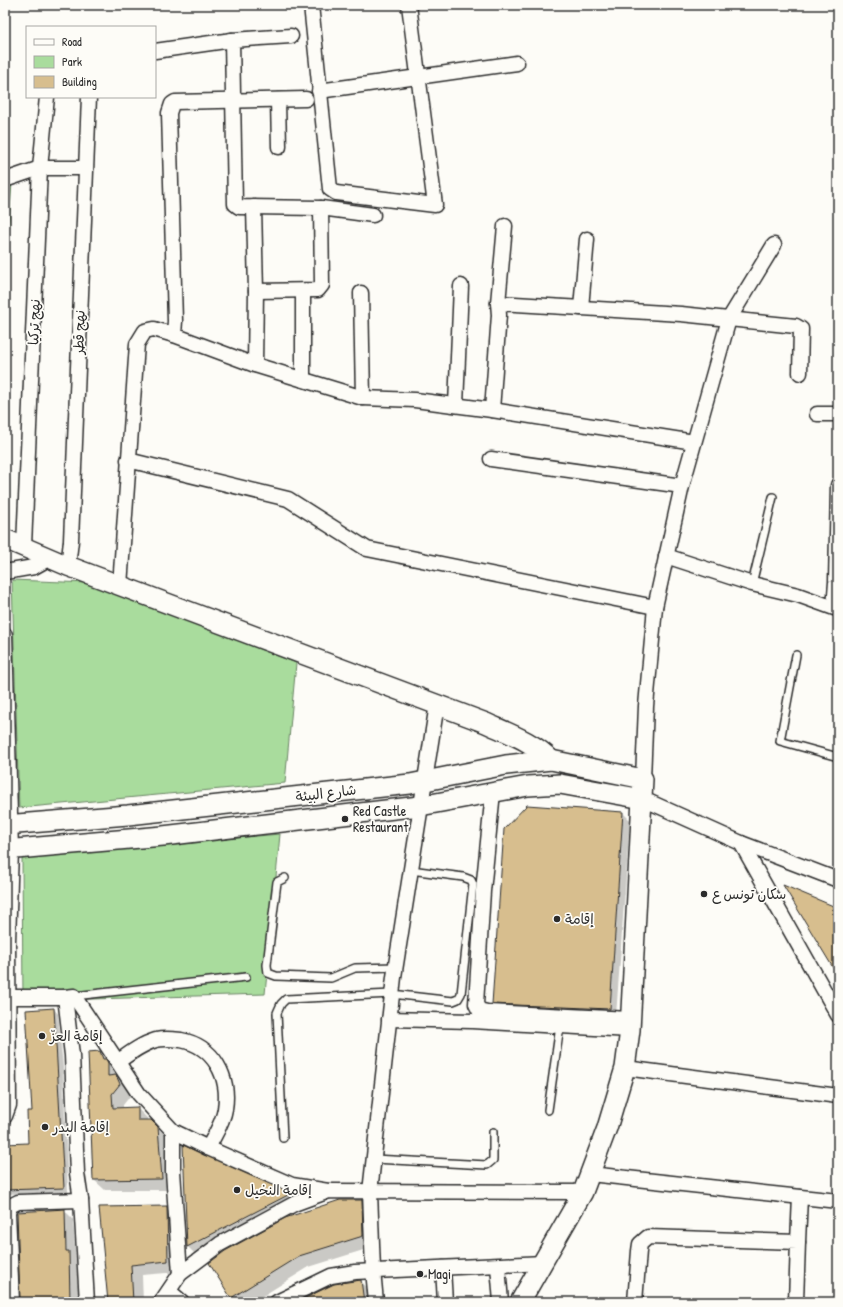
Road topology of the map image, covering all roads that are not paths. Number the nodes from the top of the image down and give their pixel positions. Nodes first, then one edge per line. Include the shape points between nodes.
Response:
1 (311, 5) edge
2 (409, 5) edge
3 (291, 36) dead end
4 (232, 40) junction
5 (156, 51) edge
6 (517, 63) dead end
7 (419, 77) junction
8 (319, 91) junction
9 (47, 98) edge
10 (89, 98) edge
11 (233, 100) junction
12 (278, 100) junction
13 (306, 100) dead end
14 (279, 147) dead end
15 (40, 168) junction
16 (85, 168) junction
17 (5, 180) edge
18 (254, 207) junction
19 (321, 208) junction
20 (373, 215) dead end
21 (505, 226) dead end
22 (586, 239) dead end
23 (774, 245) dead end
24 (461, 286) dead end
25 (256, 291) junction
26 (303, 291) junction
27 (361, 293) dead end
28 (498, 303) junction
29 (581, 308) junction
30 (729, 319) junction
31 (174, 335) junction
32 (255, 365) junction
33 (800, 373) dead end
34 (303, 380) junction
35 (363, 398) junction
36 (456, 406) junction
37 (492, 410) junction
38 (817, 414) dead end
39 (838, 414) edge
40 (694, 442) junction
41 (491, 459) dead end
42 (128, 460) junction
43 (838, 485) edge
44 (682, 486) junction
45 (773, 497) dead end
46 (5, 539) edge
47 (24, 546) junction
48 (666, 556) junction
49 (50, 558) junction
50 (68, 566) junction
51 (5, 572) edge
52 (752, 584) junction
53 (120, 586) junction
54 (655, 607) junction
55 (5, 635) edge
56 (796, 655) dead end
57 (438, 704) junction
58 (6, 729) edge
59 (838, 757) edge
60 (551, 760) junction
61 (643, 779) junction
62 (424, 782) junction
63 (494, 792) junction
64 (643, 799) junction
65 (420, 806) junction
66 (7, 825) edge
67 (741, 843) junction
68 (8, 850) edge
69 (411, 870) junction
70 (285, 878) dead end
71 (838, 880) edge
72 (6, 941) edge
73 (396, 967) junction
74 (246, 977) dead end
75 (392, 994) junction
76 (9, 997) junction
77 (69, 997) junction
78 (838, 1015) edge
79 (389, 1019) junction
80 (630, 1024) junction
81 (560, 1026) junction
82 (119, 1061) junction
83 (625, 1068) junction
84 (838, 1096) edge
85 (548, 1110) dead end
86 (5, 1116) edge
87 (173, 1130) junction
88 (493, 1132) dead end
89 (283, 1138) dead end
90 (208, 1148) junction
91 (374, 1159) junction
92 (586, 1183) junction
93 (329, 1191) junction
94 (370, 1192) junction
95 (800, 1197) junction
96 (81, 1200) junction
97 (838, 1202) edge
98 (798, 1242) junction
99 (543, 1263) junction
100 (498, 1266) junction
101 (443, 1268) junction
102 (373, 1270) junction
103 (180, 1274) junction
104 (165, 1296) edge
105 (12, 1302) edge
106 (86, 1302) edge
107 (182, 1302) edge
108 (277, 1302) edge
109 (376, 1302) edge
110 (445, 1302) edge
111 (501, 1302) edge
112 (520, 1302) edge
113 (635, 1302) edge
114 (796, 1302) edge

1 - 8 street
2 - 7 street
3 - 4 street
4 - 5 street
4 - 11 street
6 - 7 street
7 - 8 street
7 - 8 street via 435,205 332,192
9 - 15 street, نهج تركيا
10 - 16 street, نهج قطر
11 - 12 street
11 - 18 street via 235,204 239,207
11 - 31 street via 175,102 169,112
12 - 13 street
12 - 14 street
15 - 16 street
15 - 17 street
15 - 47 street, نهج تركيا
16 - 50 street, نهج قطر
18 - 19 street
18 - 25 street
19 - 20 street
19 - 26 street via 322,285 318,290
21 - 28 street
22 - 29 street
23 - 30 street
24 - 36 street
25 - 26 street
25 - 32 street
26 - 34 street
27 - 35 street
28 - 29 street
28 - 37 street
29 - 30 street
30 - 33 street via 796,326 801,329
30 - 40 street
31 - 32 street
31 - 42 street via 154,329 145,331 137,344
32 - 34 street
34 - 35 street
35 - 36 street via 415,400
36 - 37 street
37 - 40 street
38 - 39 street
40 - 44 street
41 - 44 street
42 - 53 street
42 - 54 street via 288,499 367,549
43 - 52 street via 834,608 798,595
44 - 48 street
45 - 52 lane
46 - 47 street
47 - 49 street
48 - 52 street
48 - 54 street
49 - 50 street
49 - 51 street via 34,567
50 - 53 street
53 - 57 street
54 - 61 street via 646,706
55 - 58 street
56 - 59 lane via 780,741
57 - 60 street via 524,741
57 - 62 street
58 - 66 street
60 - 61 street, شارع البيئة
60 - 62 street, شارع البيئة via 506,765
61 - 64 street
62 - 65 street
62 - 66 street, شارع البيئة via 128,815
63 - 64 street, شارع البيئة via 560,784
63 - 65 street, شارع البيئة
63 - 80 street via 483,899 476,1004 479,1010
64 - 67 street
64 - 80 street
65 - 68 street, شارع البيئة via 162,836
65 - 69 street
66 - 68 street
67 - 71 street
67 - 78 street
68 - 72 street
69 - 73 street
69 - 75 lane via 463,877 473,884 461,994 453,1001
70 - 73 lane via 277,882 268,973 276,976 331,978 355,968
72 - 76 street
73 - 75 street
74 - 77 lane
75 - 79 street
75 - 89 lane via 286,999 281,1004 277,1013
76 - 77 street
76 - 86 street via 9,1105
77 - 82 street
77 - 96 street via 77,1173
79 - 81 street
79 - 91 street
80 - 81 street
80 - 83 street
81 - 85 lane
82 - 87 street via 139,1094
82 - 90 street via 137,1048 157,1040 190,1042 207,1050 218,1064 226,1082 227,1097 225,1111
83 - 84 street
83 - 92 street via 607,1128
87 - 90 street
87 - 103 street via 172,1171
88 - 91 lane via 493,1160 487,1165
90 - 93 street via 292,1185
91 - 94 street
92 - 94 street
92 - 95 street
92 - 99 street
93 - 94 street
93 - 103 street via 294,1204 258,1222 220,1244
94 - 102 street
95 - 97 street
95 - 98 street
96 - 105 street via 18,1202 10,1206 8,1214
96 - 106 street
98 - 113 street via 648,1237 640,1244 638,1251
98 - 114 street
99 - 100 street
99 - 112 street
100 - 101 street
100 - 111 street
101 - 102 street
101 - 110 street
102 - 108 street via 331,1276
102 - 109 street
103 - 104 street
104 - 107 street

